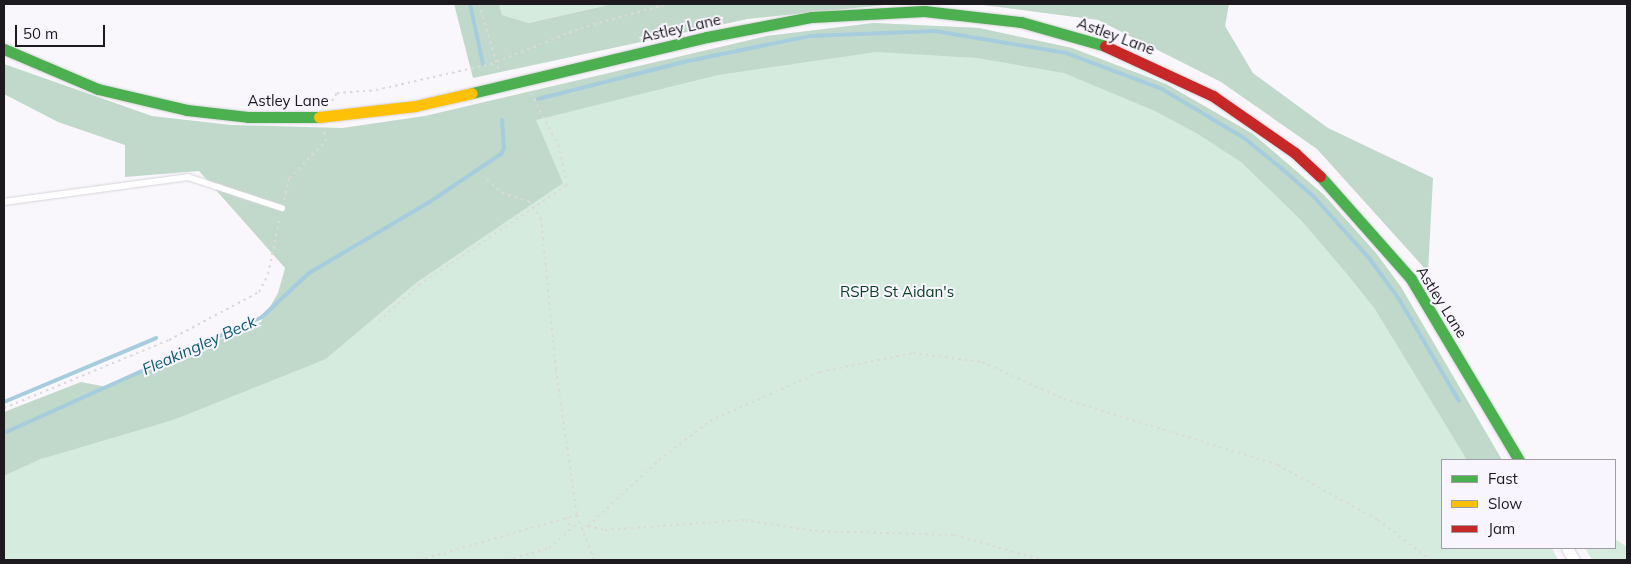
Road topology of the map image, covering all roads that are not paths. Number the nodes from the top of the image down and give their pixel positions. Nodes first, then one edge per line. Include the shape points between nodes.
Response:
1 (4, 49) edge
2 (4, 202) edge
3 (282, 208) road end
4 (1518, 459) edge
5 (1568, 549) edge
6 (1574, 560) edge

1 - 4 street, Astley Lane via 98,89 187,110 248,116 323,117 415,106 755,27 872,12 924,11 1021,22 1122,51 1206,92 1258,124 1295,153 1358,213 1411,279
2 - 3 lane via 188,177
5 - 6 street

